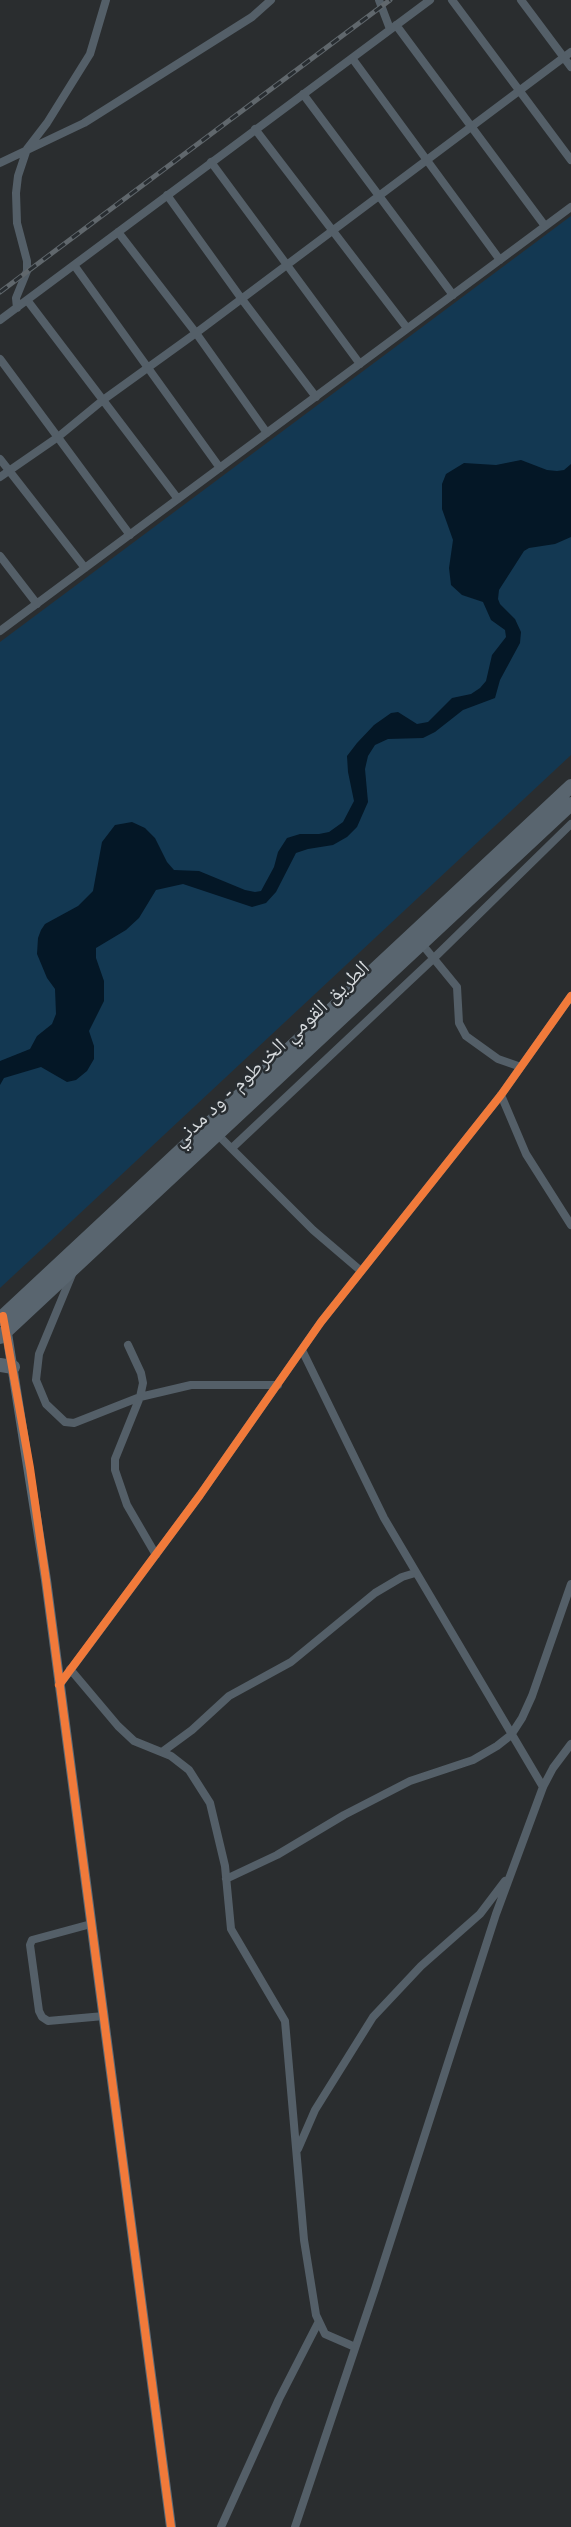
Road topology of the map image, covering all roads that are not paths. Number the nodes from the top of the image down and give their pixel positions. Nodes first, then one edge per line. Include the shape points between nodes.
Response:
1 (106, 0) edge
2 (271, 0) edge
3 (379, 0) edge
4 (430, 0) edge
5 (452, 0) edge
6 (521, 0) edge
7 (393, 27) junction
8 (571, 52) edge
9 (352, 58) junction
10 (564, 58) junction
11 (571, 68) edge
12 (520, 91) junction
13 (303, 94) junction
14 (473, 126) junction
15 (255, 129) junction
16 (27, 149) junction
17 (571, 160) edge
18 (426, 161) junction
19 (211, 162) junction
20 (0, 163) edge
21 (167, 195) junction
22 (379, 196) junction
23 (571, 207) edge
24 (545, 226) junction
25 (333, 230) junction
26 (118, 232) junction
27 (500, 260) junction
28 (286, 264) junction
29 (74, 265) junction
30 (453, 295) junction
31 (241, 298) junction
32 (27, 300) junction
33 (17, 308) junction
34 (0, 320) edge
35 (407, 328) junction
36 (196, 333) junction
37 (0, 359) edge
38 (360, 364) junction
39 (148, 366) junction
40 (316, 397) junction
41 (103, 399) junction
42 (267, 433) junction
43 (58, 437) junction
44 (0, 459) edge
45 (219, 468) junction
46 (8, 471) junction
47 (0, 477) edge
48 (178, 499) junction
49 (130, 535) junction
50 (0, 556) edge
51 (85, 568) junction
52 (37, 604) junction
53 (0, 631) edge
54 (571, 786) edge
55 (571, 804) edge
56 (571, 824) edge
57 (421, 943) junction
58 (433, 959) junction
59 (571, 996) edge
60 (521, 1067) junction
61 (501, 1095) junction
62 (217, 1134) junction
63 (232, 1148) junction
64 (571, 1225) edge
65 (76, 1265) junction
66 (362, 1271) junction
67 (3, 1326) edge
68 (128, 1345) dead end
69 (302, 1350) junction
70 (6, 1366) edge
71 (278, 1385) junction
72 (140, 1397) junction
73 (156, 1555) junction
74 (415, 1573) junction
75 (571, 1584) edge
76 (70, 1669) junction
77 (59, 1685) junction
78 (510, 1735) junction
79 (571, 1744) edge
80 (162, 1752) junction
81 (543, 1787) junction
82 (510, 1874) junction
83 (226, 1879) junction
84 (92, 1924) junction
85 (104, 2016) junction
86 (298, 2151) junction
87 (318, 2323) junction
88 (355, 2347) junction
89 (171, 2527) edge
90 (220, 2527) edge
91 (295, 2527) edge

1 - 16 street via 90,54
2 - 16 street via 252,17 84,123
3 - 7 street
4 - 7 street
5 - 12 street
6 - 10 street
7 - 9 street
7 - 14 street
8 - 10 street
9 - 13 street
9 - 18 street
10 - 11 street
10 - 12 street
12 - 14 street
12 - 17 street
13 - 15 street
13 - 22 street
14 - 18 street
14 - 24 street
15 - 19 street
15 - 25 street
16 - 20 street
16 - 33 street via 16,193 17,223 27,261 16,298
18 - 22 street
18 - 27 street
19 - 21 street
19 - 28 street
21 - 26 street
21 - 31 street
22 - 25 street
22 - 30 street
23 - 24 street
24 - 27 street
25 - 28 street
25 - 35 street
26 - 29 street
26 - 36 street
27 - 30 street
28 - 31 street
28 - 38 street
29 - 32 street
29 - 39 street
30 - 35 street
31 - 36 street
31 - 40 street
32 - 33 street
32 - 41 street
33 - 34 street
35 - 38 street
36 - 39 street
36 - 42 street
37 - 43 street
38 - 40 street
39 - 41 street
39 - 45 street
40 - 42 street
41 - 43 street
41 - 48 street
42 - 45 street
43 - 46 street
43 - 49 street
44 - 46 street
45 - 48 street
46 - 47 street
46 - 51 street
48 - 49 street
49 - 51 street
50 - 52 street
51 - 52 street
52 - 53 street
54 - 67 highway, الطريق القومي الخرطوم - ود مدني
55 - 57 highway, الطريق القومي الخرطوم - ود مدني
56 - 58 street
57 - 58 street
57 - 62 highway, الطريق القومي الخرطوم - ود مدني
58 - 60 street via 457,987 459,1023 466,1036 489,1054
58 - 63 street
59 - 60 street
60 - 61 street
61 - 64 street via 526,1154
61 - 66 street
62 - 63 street
62 - 65 highway, الطريق القومي الخرطوم - ود مدني
63 - 66 street via 313,1230
65 - 67 highway, الطريق القومي الخرطوم - ود مدني
65 - 72 street via 39,1353 39,1392 60,1419 69,1423
66 - 69 street
67 - 70 street
68 - 72 street via 141,1372
69 - 71 street
69 - 74 street
70 - 77 street via 30,1468
71 - 72 street via 191,1385
71 - 73 street
72 - 73 street via 115,1459 115,1470 127,1504
73 - 76 street
74 - 78 street
74 - 80 street via 375,1593 291,1662 239,1688 192,1731
75 - 78 street via 532,1696
76 - 77 street
76 - 80 street via 134,1741
77 - 84 street
78 - 81 street
78 - 83 street via 480,1756 410,1781
79 - 81 street
80 - 83 street via 189,1770 210,1803
81 - 82 street
82 - 86 street via 480,1914 421,1966 373,2017 315,2110
82 - 88 street
83 - 86 street via 231,1929 285,2021
84 - 85 street
84 - 85 street via 32,1940 30,1945 42,2018 48,2021
85 - 89 street
86 - 87 street via 304,2240
87 - 88 street via 326,2334
87 - 90 street
88 - 91 street

